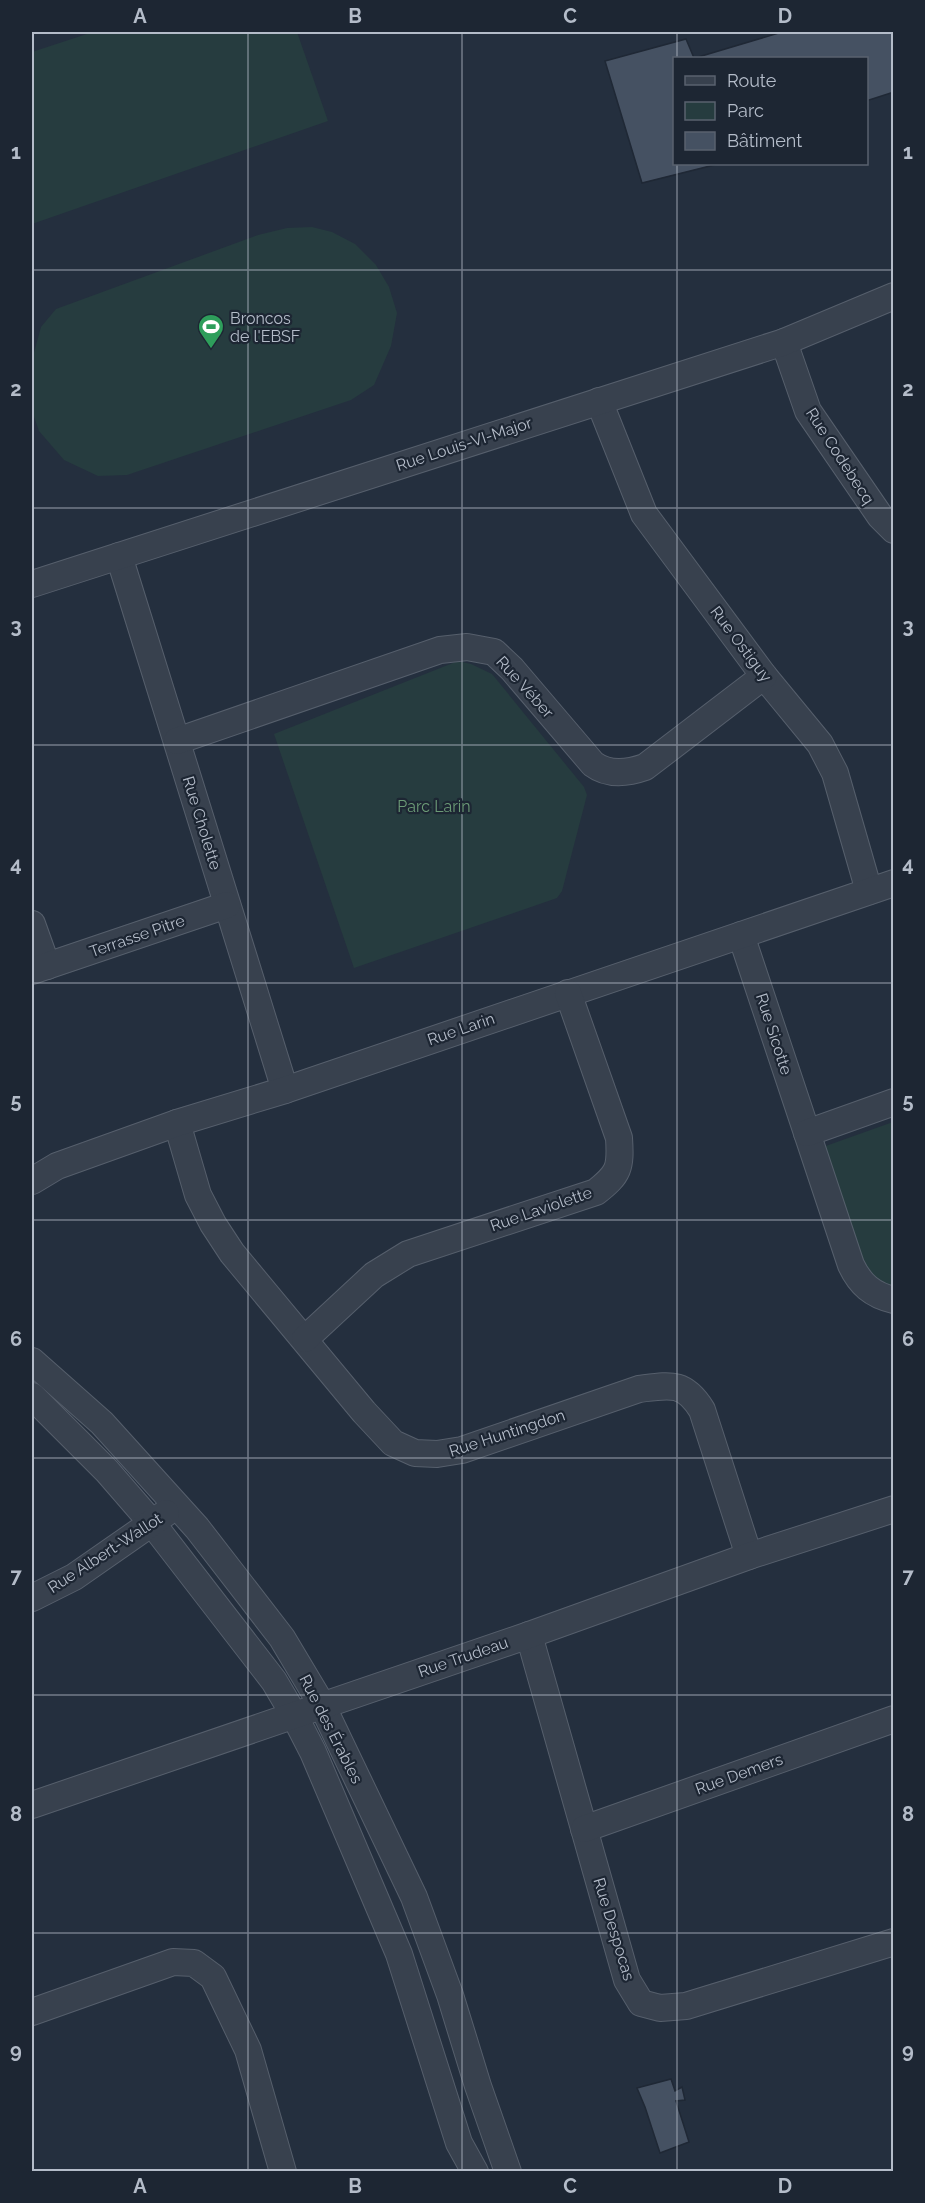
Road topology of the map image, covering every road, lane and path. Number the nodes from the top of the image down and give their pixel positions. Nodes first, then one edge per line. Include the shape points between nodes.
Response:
1 (894, 296) edge
2 (784, 342) junction
3 (599, 401) junction
4 (894, 530) edge
5 (119, 556) junction
6 (32, 584) edge
7 (764, 676) junction
8 (177, 741) junction
9 (894, 883) edge
10 (869, 891) junction
11 (227, 905) junction
12 (32, 924) edge
13 (741, 935) junction
14 (39, 969) edge
15 (568, 993) junction
16 (285, 1090) junction
17 (894, 1102) edge
18 (177, 1123) junction
19 (807, 1133) junction
20 (32, 1181) edge
21 (894, 1300) edge
22 (305, 1339) junction
23 (32, 1361) edge
24 (32, 1396) edge
25 (176, 1506) junction
26 (894, 1509) edge
27 (152, 1523) junction
28 (749, 1556) junction
29 (32, 1598) edge
30 (529, 1635) junction
31 (322, 1705) junction
32 (294, 1715) junction
33 (894, 1719) edge
34 (32, 1804) edge
35 (584, 1829) junction
36 (894, 1942) edge
37 (32, 2012) edge
38 (283, 2172) edge
39 (475, 2172) edge
40 (508, 2172) edge

1 - 2 street, Rue Louis-VI-Major
2 - 3 street, Rue Louis-VI-Major
2 - 4 street, Rue Codebecq via 808,411 880,516
3 - 5 street, Rue Louis-VI-Major
3 - 7 street, Rue Ostiguy via 644,514
5 - 6 street, Rue Louis-VI-Major
5 - 8 street, Rue Cholette
7 - 8 street, Rue Véber via 645,767 627,773 598,768 494,652 467,647 440,650
7 - 10 street, Rue Ostiguy via 820,744 835,773
8 - 11 street, Rue Cholette
9 - 10 street, Rue Larin
10 - 13 street, Rue Larin
11 - 14 street, Terrasse Pitre
11 - 16 street, Rue Cholette
12 - 14 street, Terrasse Pitre
13 - 15 street, Rue Larin
13 - 19 street, Rue Sicotte
15 - 16 street, Rue Larin
15 - 22 street, Rue Laviolette via 619,1138 621,1160 613,1179 596,1192 408,1254 374,1275
16 - 18 street, Rue Larin
17 - 19 street
18 - 20 street, Rue Larin via 57,1166
18 - 22 street, Rue Huntingdon via 198,1195 213,1224 232,1253
19 - 21 street, Rue Sicotte via 858,1280 870,1291
22 - 28 street, Rue Huntingdon via 393,1443 415,1454 462,1450 639,1389 677,1386 693,1396 702,1410
23 - 25 street, Rue des Érables via 102,1423
24 - 27 street, Rue des Érables via 107,1471
25 - 27 street, Rue Albert-Wallot
25 - 31 street, Rue des Érables via 198,1528 282,1638
26 - 28 street, Rue Trudeau
27 - 29 street, Rue Albert-Wallot via 74,1577
27 - 32 street, Rue des Érables via 274,1681
28 - 30 street, Rue Trudeau
30 - 31 street, Rue Trudeau
30 - 35 street, Rue Despocas
31 - 32 street, Rue Trudeau
31 - 40 street, Rue des Érables via 414,1897
32 - 34 street, Rue Trudeau
32 - 39 street, Rue des Érables via 399,1954 459,2143
33 - 35 street, Rue Demers
35 - 36 street, Rue Despocas via 627,1980 641,2003 660,2008 686,2006
37 - 38 street via 173,1962 194,1964 213,1977 248,2050

